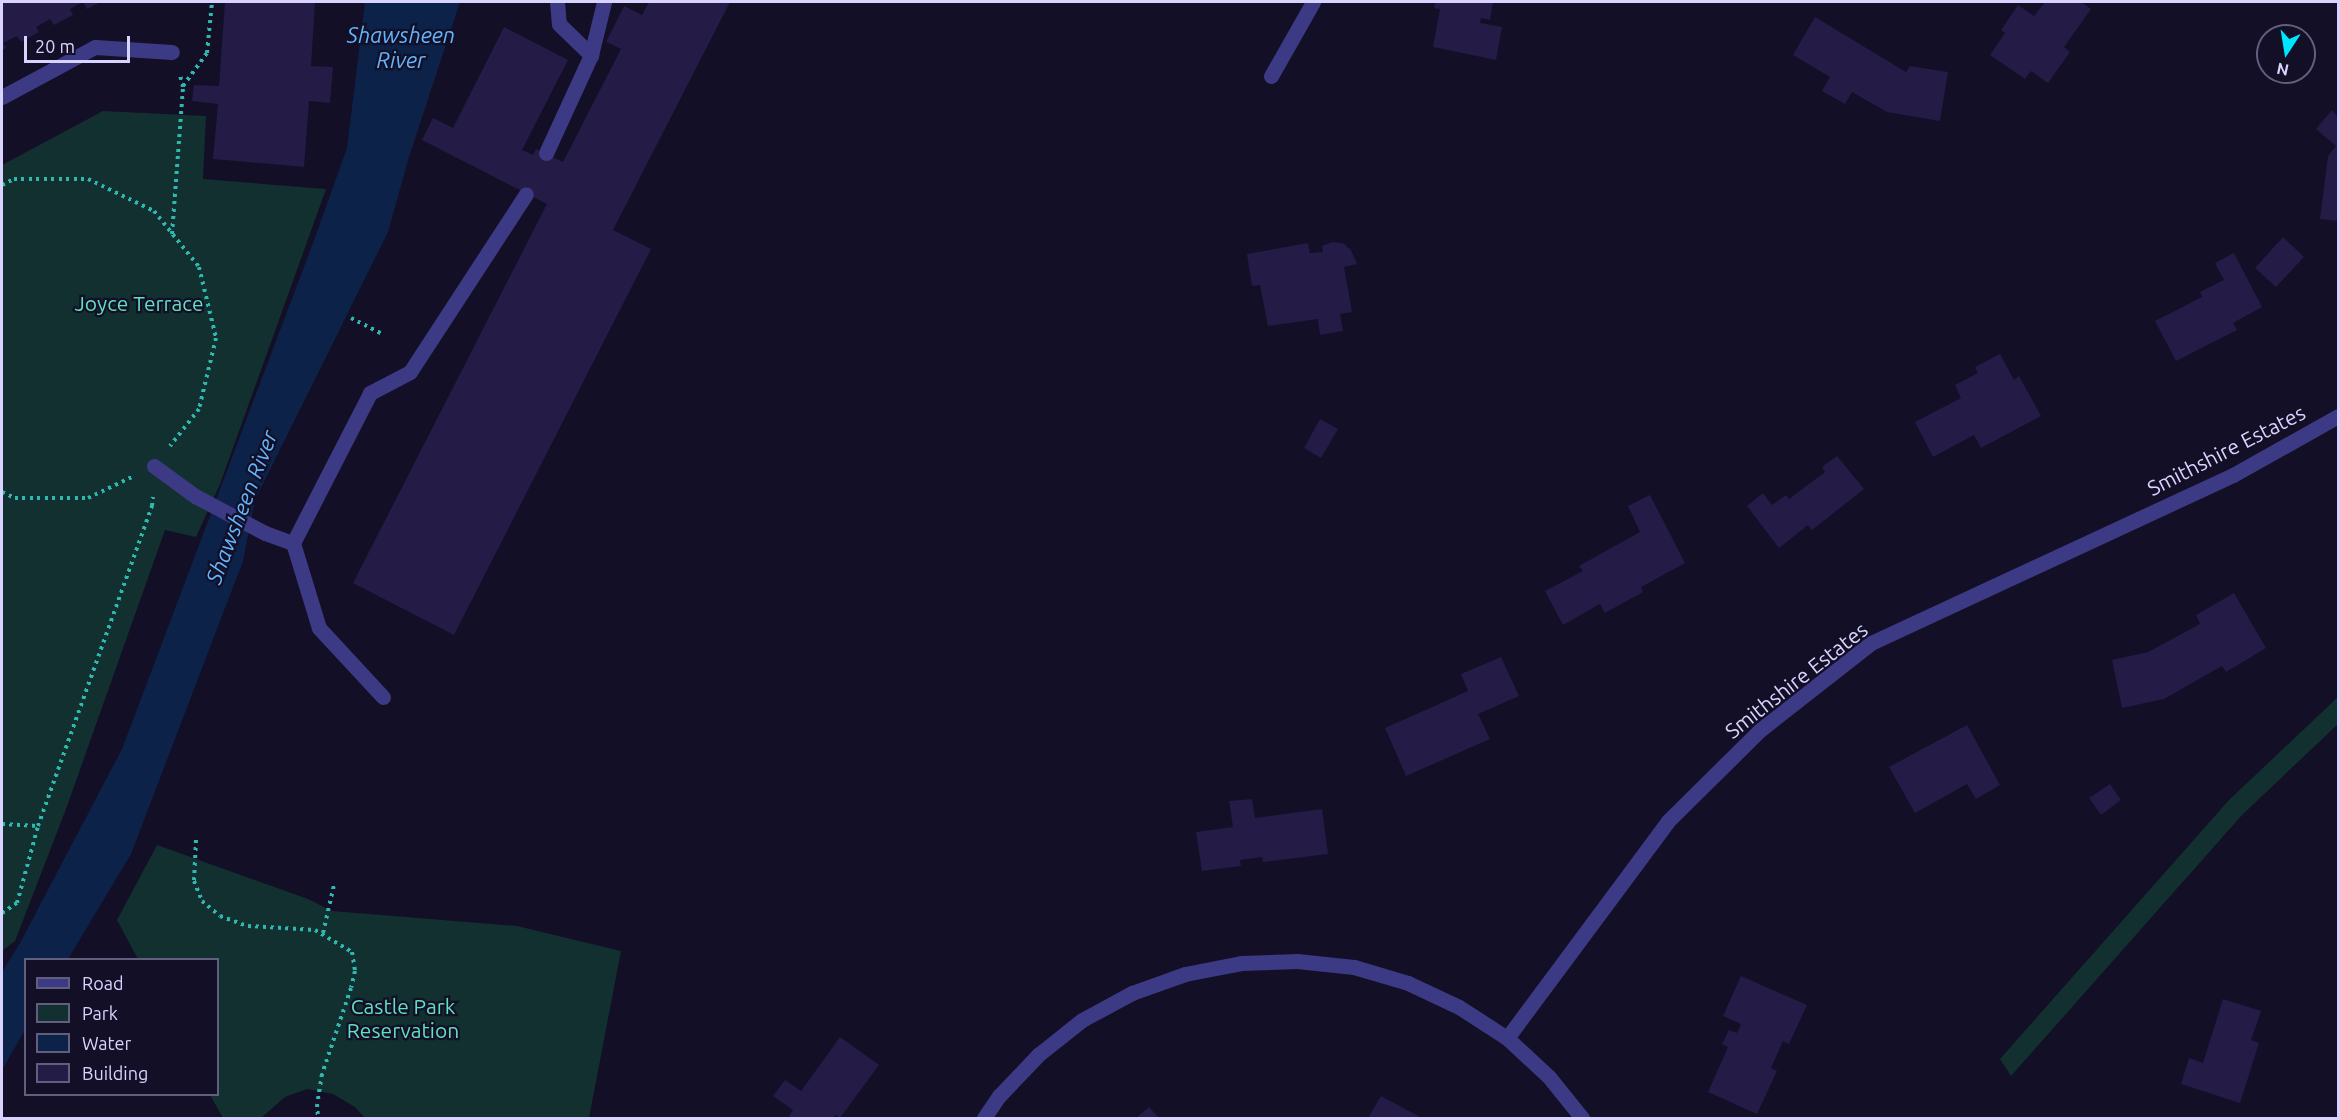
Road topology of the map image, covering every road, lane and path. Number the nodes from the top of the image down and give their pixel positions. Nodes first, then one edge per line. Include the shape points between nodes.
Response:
1 (212, 2) edge
2 (557, 2) edge
3 (604, 2) edge
4 (1313, 2) edge
5 (172, 52) joint
6 (591, 55) junction
7 (1271, 76) dead end
8 (183, 87) junction
9 (2, 97) edge
10 (546, 153) dead end
11 (2, 185) edge
12 (526, 194) dead end
13 (172, 234) junction
14 (351, 318) dead end
15 (383, 334) dead end
16 (2338, 416) edge
17 (154, 466) junction
18 (2, 492) edge
19 (293, 543) junction
20 (383, 697) dead end
21 (2, 824) edge
22 (38, 826) junction
23 (196, 840) dead end
24 (334, 885) dead end
25 (2, 913) edge
26 (323, 933) junction
27 (1507, 1038) junction
28 (318, 1119) edge
29 (984, 1119) edge
30 (1582, 1119) edge

1 - 8 path via 207,53
2 - 6 street via 559,24
3 - 6 street
4 - 7 street
5 - 8 path
5 - 9 street via 95,47
6 - 10 street
8 - 13 path
11 - 13 path via 14,179 88,179 154,211
12 - 19 street via 410,372 370,393
13 - 17 path via 199,267 216,338 199,409
14 - 15 path
16 - 27 street, Smithshire Estates via 2233,475 1871,643 1760,730 1668,821
17 - 18 path via 88,498 15,498
17 - 19 street via 195,496 265,533
17 - 22 path via 152,506
19 - 20 street via 319,628
21 - 22 path
22 - 25 path via 17,903
23 - 26 path via 194,881 202,901 220,916 248,926 299,927
24 - 26 path
26 - 28 path via 352,952 355,971 322,1074
27 - 29 street via 1459,1007 1418,988 1354,967 1298,961 1241,963 1185,974 1132,993 1082,1020 1038,1055 999,1096
27 - 30 street via 1549,1077

